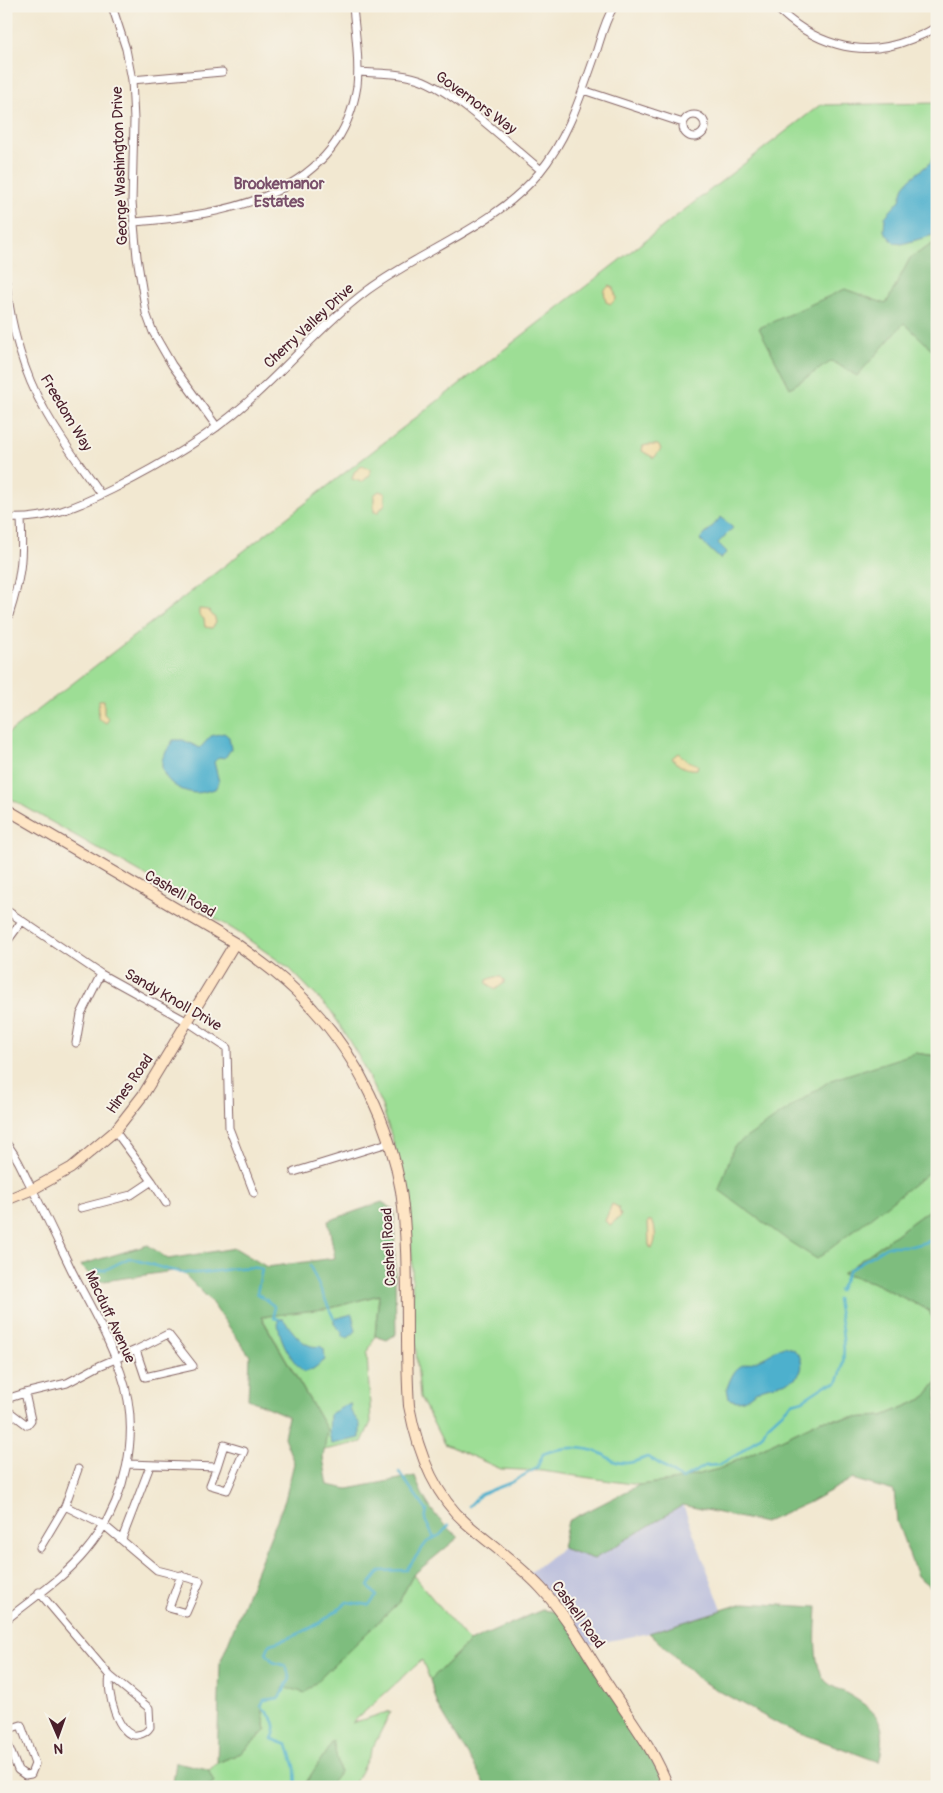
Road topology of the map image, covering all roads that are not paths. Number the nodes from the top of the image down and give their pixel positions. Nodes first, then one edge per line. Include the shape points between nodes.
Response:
1 (112, 6) edge
2 (353, 6) edge
3 (614, 6) edge
4 (775, 6) edge
5 (937, 26) edge
6 (222, 72) dead end
7 (358, 72) junction
8 (132, 80) junction
9 (583, 90) junction
10 (684, 124) dead end
11 (541, 170) junction
12 (134, 222) junction
13 (6, 282) edge
14 (217, 427) junction
15 (101, 495) junction
16 (6, 518) edge
17 (21, 519) junction
18 (9, 615) dead end
19 (6, 809) edge
20 (6, 910) edge
21 (22, 921) junction
22 (6, 943) edge
23 (235, 943) junction
24 (101, 974) junction
25 (188, 1022) junction
26 (76, 1043) dead end
27 (116, 1130) junction
28 (6, 1143) edge
29 (388, 1143) junction
30 (294, 1172) dead end
31 (152, 1181) junction
32 (32, 1189) junction
33 (254, 1193) dead end
34 (6, 1200) edge
35 (166, 1203) dead end
36 (81, 1208) dead end
37 (136, 1350) junction
38 (116, 1358) junction
39 (26, 1393) junction
40 (6, 1398) edge
41 (6, 1409) edge
42 (128, 1464) junction
43 (150, 1466) junction
44 (217, 1467) junction
45 (78, 1469) dead end
46 (65, 1506) junction
47 (105, 1526) junction
48 (122, 1539) junction
49 (40, 1548) dead end
50 (181, 1575) junction
51 (39, 1592) junction
52 (6, 1620) edge
53 (110, 1676) junction
54 (6, 1730) edge
55 (6, 1740) edge
56 (668, 1787) edge

1 - 8 street, George Washington Drive
2 - 7 street
3 - 9 street, Cherry Valley Drive
4 - 5 street via 790,22 816,38 849,48 897,46
6 - 8 street
7 - 11 street, Governors Way via 396,74 432,85
7 - 12 street via 351,111 340,135 321,161 298,180 266,197 219,212
8 - 12 street, George Washington Drive
9 - 10 street
9 - 11 street, Cherry Valley Drive via 561,142
11 - 14 street, Cherry Valley Drive via 526,188 494,215 390,275 348,306 304,344 257,394
12 - 14 street, George Washington Drive via 142,294 152,332
13 - 15 street, Freedom Way via 15,334 28,376 44,410
14 - 15 street, Cherry Valley Drive via 163,463
15 - 17 street, Cherry Valley Drive via 57,513
16 - 17 street, Cherry Valley Drive
17 - 18 street via 23,561
19 - 23 street, Cashell Road
20 - 21 street, Sandy Knoll Drive
21 - 22 street
21 - 24 street, Sandy Knoll Drive
23 - 25 street, Hines Road
23 - 29 street, Cashell Road via 271,968 314,1008 360,1074 375,1104
24 - 25 street, Sandy Knoll Drive
24 - 26 street via 81,1014
25 - 27 street, Hines Road via 143,1095
25 - 33 street, Sandy Knoll Drive via 227,1048 229,1128
27 - 31 street
27 - 32 street, Hines Road via 71,1168
28 - 32 street, Macduff Avenue
29 - 30 street
29 - 56 street, Cashell Road via 404,1220 409,1406 414,1431 429,1471 441,1493 465,1522 540,1587 560,1612 655,1757
31 - 35 street
31 - 36 street via 131,1195
32 - 34 street, Hines Road
32 - 38 street, Macduff Avenue
37 - 37 street via 145,1377 193,1366 168,1334
37 - 38 street
38 - 39 street via 67,1382
38 - 42 street, Macduff Avenue via 129,1402
39 - 40 street
39 - 41 street via 31,1420 28,1425
42 - 43 street
42 - 47 street, Macduff Avenue
43 - 44 street
43 - 48 street
44 - 44 street via 210,1485 227,1490 244,1451 224,1445
45 - 46 street
46 - 47 street
46 - 49 street
47 - 48 street
47 - 51 street, Macduff Avenue via 86,1551
48 - 50 street via 157,1570
50 - 50 street via 200,1581 186,1613 169,1608
51 - 52 street, Macduff Avenue
51 - 53 street
53 - 53 street via 109,1688 120,1726 128,1734 143,1734 150,1726 149,1708
54 - 55 street via 21,1725 36,1764 31,1774 25,1775 18,1770

